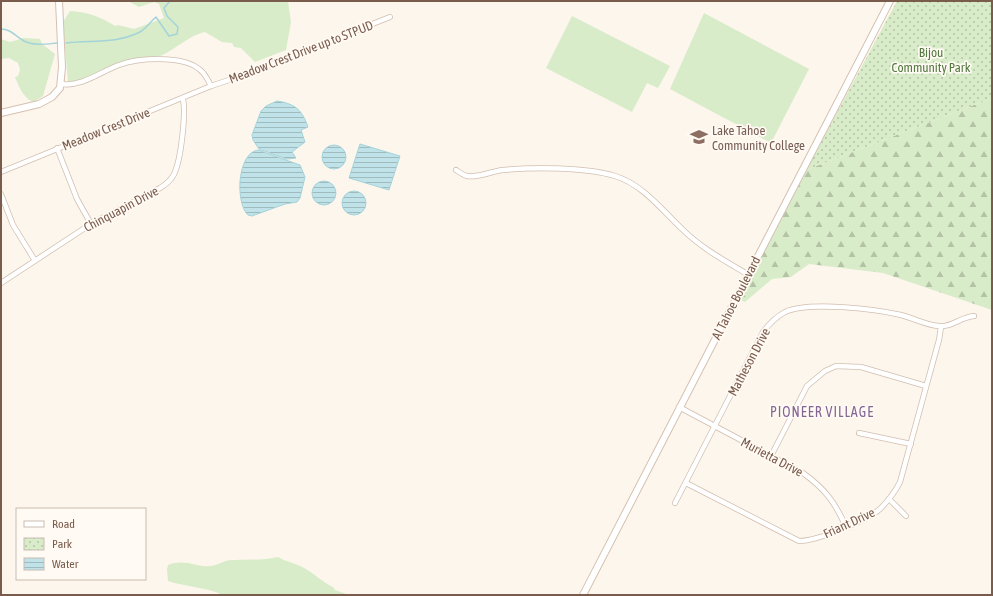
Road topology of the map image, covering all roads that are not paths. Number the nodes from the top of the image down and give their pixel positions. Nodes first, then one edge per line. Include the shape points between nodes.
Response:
1 (59, 1) edge
2 (890, 1) edge
3 (390, 17) dead end
4 (61, 84) junction
5 (211, 86) junction
6 (183, 99) junction
7 (1, 113) edge
8 (57, 148) junction
9 (456, 170) dead end
10 (1, 172) edge
11 (1, 194) edge
12 (90, 224) junction
13 (34, 259) junction
14 (749, 275) junction
15 (1, 282) edge
16 (974, 316) dead end
17 (941, 326) junction
18 (926, 386) junction
19 (679, 407) junction
20 (715, 426) junction
21 (859, 433) dead end
22 (911, 444) junction
23 (771, 456) junction
24 (686, 483) junction
25 (889, 499) junction
26 (675, 504) dead end
27 (906, 516) dead end
28 (846, 527) junction
29 (583, 595) edge

1 - 4 main road
2 - 14 main road, Al Tahoe Boulevard
3 - 5 street, Meadow Crest Drive up to STPUD
4 - 5 street via 80,83 125,63 174,60 187,62 198,68
4 - 7 main road via 57,93 46,101
5 - 6 street, Meadow Crest Drive
6 - 8 street, Meadow Crest Drive
6 - 12 street, Chinquapin Drive via 184,119 178,166 174,175 160,188
8 - 10 street, Meadow Crest Drive
8 - 12 street
9 - 14 street via 466,176 503,170 562,169 615,176 639,189 701,245
11 - 13 street via 13,225
12 - 13 street, Chinquapin Drive
13 - 15 street, Chinquapin Drive
14 - 19 main road, Al Tahoe Boulevard
16 - 17 street
17 - 18 street, Friant Drive
17 - 20 street, Matheson Drive via 871,310 822,307 786,312 770,323 763,332
18 - 22 street, Friant Drive
18 - 23 street via 861,367 836,366 825,371 807,386
19 - 20 street, Murietta Drive
19 - 29 main road, Al Tahoe Boulevard
20 - 23 street, Murietta Drive
20 - 24 street, Matheson Drive
21 - 22 street
22 - 25 street, Friant Drive via 900,482
23 - 28 street, Murietta Drive via 803,472 827,492
24 - 26 street, Matheson Drive
24 - 28 street, Friant Drive via 799,541 813,540
25 - 27 street
25 - 28 street, Friant Drive via 869,517

